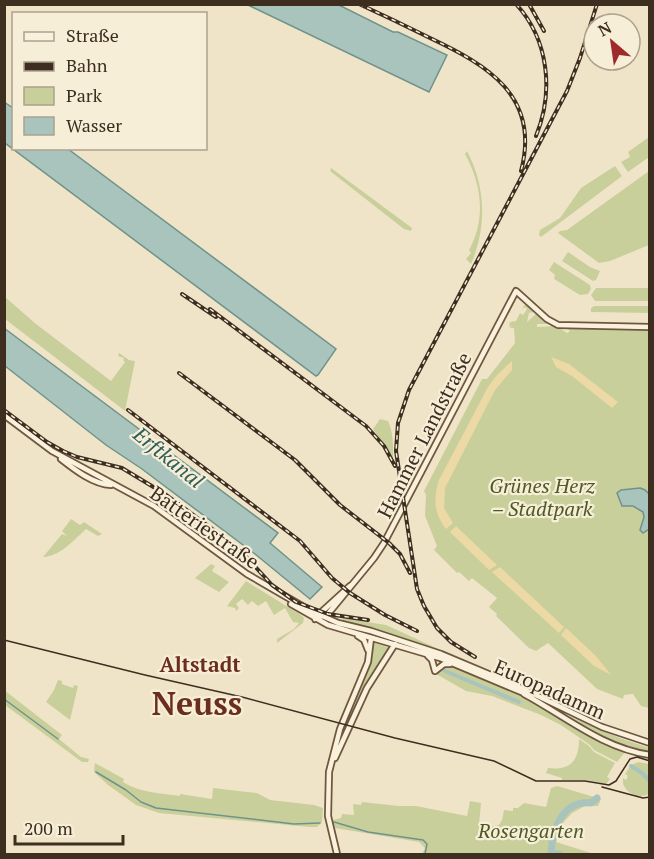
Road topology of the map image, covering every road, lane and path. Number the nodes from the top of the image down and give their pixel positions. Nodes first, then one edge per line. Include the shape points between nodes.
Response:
1 (650, 327) edge
2 (4, 415) edge
3 (350, 586) junction
4 (336, 605) junction
5 (319, 617) junction
6 (338, 623) junction
7 (328, 626) junction
8 (355, 634) junction
9 (382, 634) junction
10 (391, 637) junction
11 (371, 638) junction
12 (395, 644) junction
13 (424, 653) junction
14 (440, 656) junction
15 (368, 657) junction
16 (456, 664) junction
17 (516, 689) junction
18 (649, 745) edge
19 (650, 755) edge
20 (330, 767) junction
21 (338, 855) edge

1 - 3 main road, Hammer Landstraße via 558,324 516,291 386,540
2 - 5 main road, Batteriestraße via 76,467 105,485 154,506 247,574
3 - 4 main road, Hammer Landstraße
3 - 5 main road, Hammer Landstraße
4 - 5 main road, Hammer Landstraße
4 - 6 main road via 334,616
5 - 6 main road
5 - 7 main road
5 - 7 main road
6 - 9 main road
7 - 8 main road
8 - 11 main road
8 - 15 main road via 366,643
9 - 10 main road
9 - 11 main road
10 - 12 main road
10 - 14 main road
11 - 12 main road
11 - 15 main road
12 - 13 main road
12 - 20 main road via 367,688
13 - 14 main road
13 - 16 main road via 435,670 444,664
14 - 16 main road, Europadamm
14 - 18 main road, Europadamm
15 - 20 main road
16 - 17 main road, Europadamm
17 - 18 main road, Europadamm via 600,729
17 - 19 main road via 599,739
20 - 21 main road via 327,799

